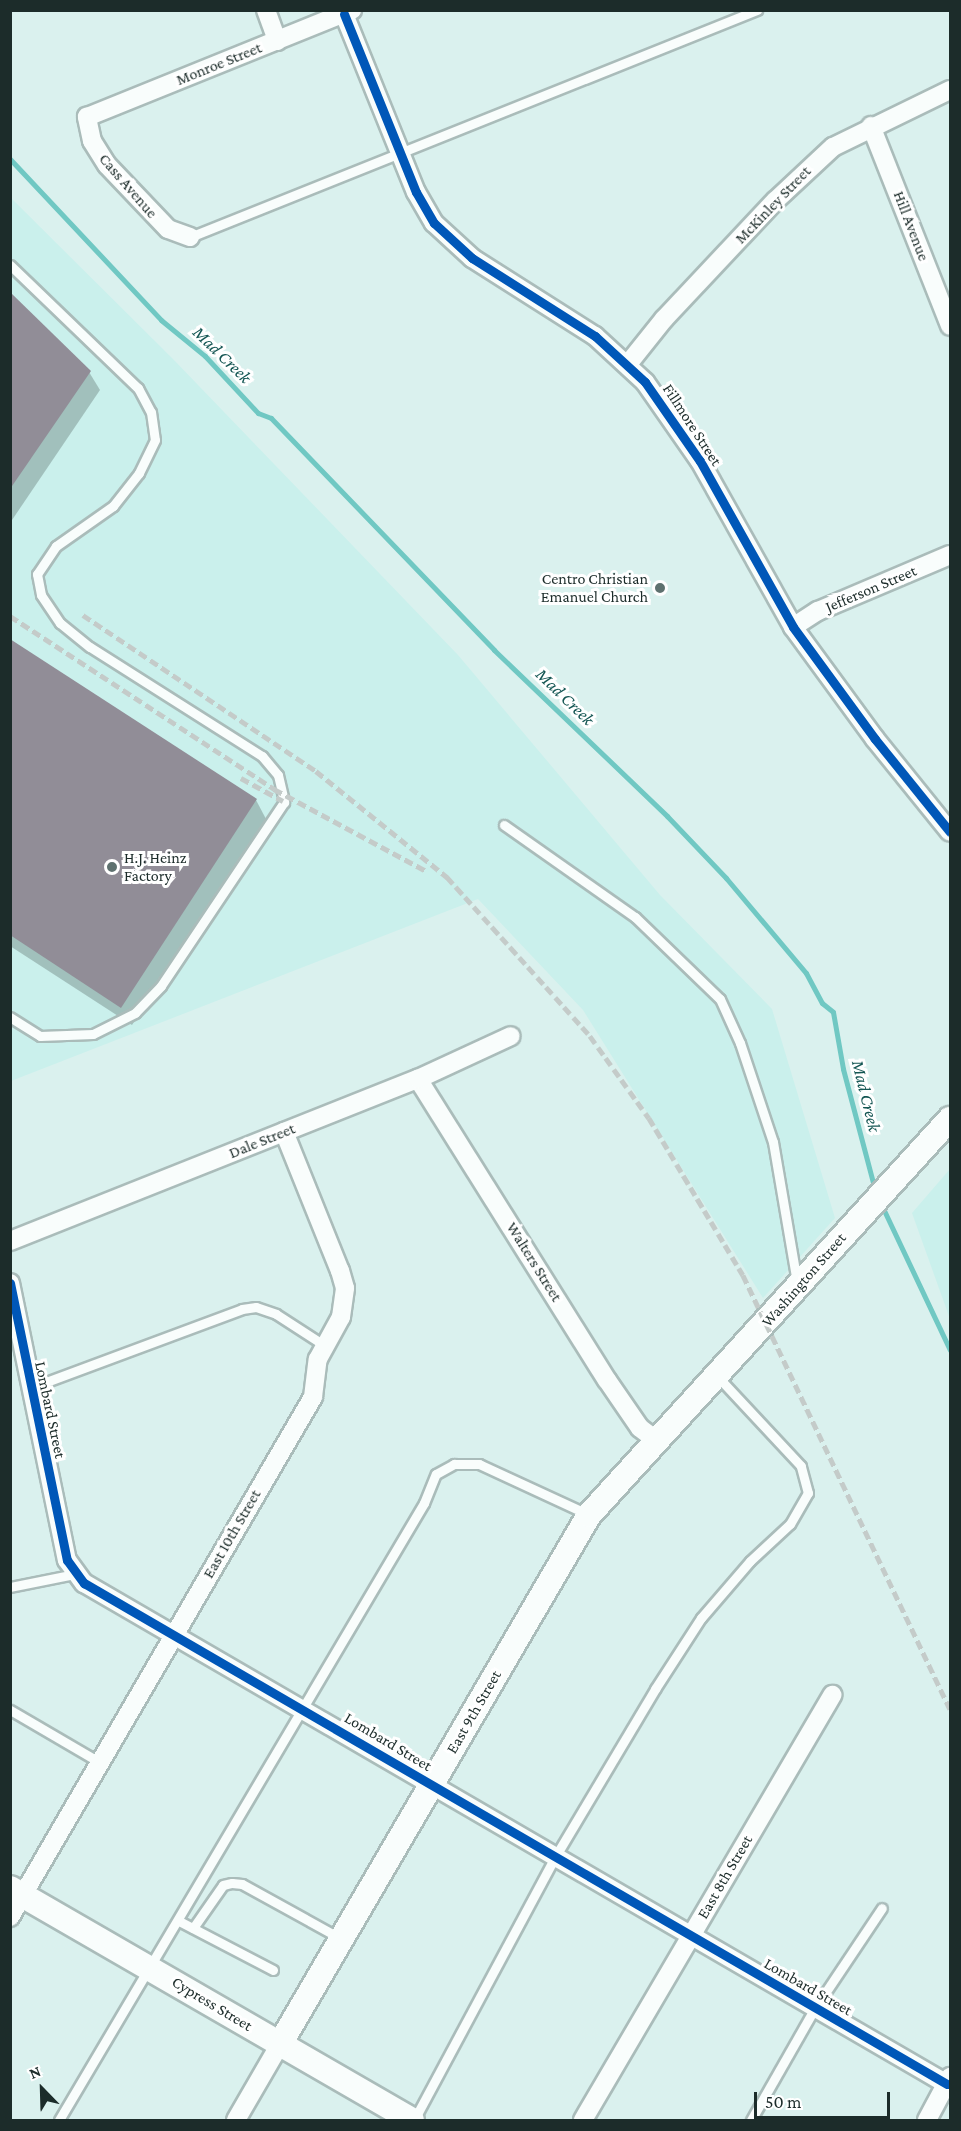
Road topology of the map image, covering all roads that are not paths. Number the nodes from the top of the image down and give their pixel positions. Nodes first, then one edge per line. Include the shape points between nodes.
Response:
1 (266, 10) edge
2 (757, 10) edge
3 (348, 12) edge
4 (277, 41) junction
5 (951, 90) edge
6 (87, 117) joint
7 (871, 126) junction
8 (400, 153) junction
9 (190, 237) joint
10 (10, 265) edge
11 (951, 326) edge
12 (628, 364) junction
13 (951, 555) edge
14 (794, 627) junction
15 (504, 825) dead end
16 (951, 832) edge
17 (10, 1017) edge
18 (511, 1036) dead end
19 (417, 1079) junction
20 (951, 1119) edge
21 (284, 1132) junction
22 (10, 1241) edge
23 (10, 1283) edge
24 (798, 1285) junction
25 (324, 1345) junction
26 (716, 1375) junction
27 (30, 1388) junction
28 (657, 1440) junction
29 (589, 1515) junction
30 (75, 1574) junction
31 (10, 1587) edge
32 (173, 1634) junction
33 (832, 1695) dead end
34 (303, 1709) junction
35 (10, 1710) edge
36 (99, 1762) junction
37 (432, 1785) junction
38 (555, 1857) junction
39 (16, 1891) edge
40 (882, 1908) dead end
41 (10, 1917) edge
42 (179, 1921) junction
43 (193, 1928) junction
44 (690, 1936) junction
45 (340, 1938) junction
46 (151, 1968) junction
47 (273, 1970) dead end
48 (815, 2008) junction
49 (280, 2044) junction
50 (949, 2081) edge
51 (59, 2121) edge
52 (236, 2121) edge
53 (413, 2121) edge
54 (583, 2121) edge
55 (752, 2121) edge
56 (927, 2121) edge

1 - 4 street
2 - 8 lane
3 - 4 street, Monroe Street
3 - 8 street, Fillmore Street
4 - 6 street, Monroe Street
5 - 7 street, McKinley Street
6 - 9 street, Cass Avenue via 92,141 107,165 168,229
7 - 11 street, Hill Avenue
7 - 12 street, McKinley Street via 832,147 805,171 664,319
8 - 9 lane
8 - 12 street, Fillmore Street via 416,192 448,238 595,336
10 - 17 lane via 138,388 151,412 155,440 138,473 113,506 56,546 38,574 41,595 60,623 90,647 262,756 278,775 284,802 161,986 135,1013 93,1034 40,1036
12 - 14 street, Fillmore Street via 671,415
13 - 14 street, Jefferson Street via 818,610
14 - 16 street, Fillmore Street via 875,739
15 - 24 lane via 635,917 720,999 740,1043 773,1142
18 - 19 street, Dale Street
19 - 21 street, Dale Street
19 - 28 street, Walters Street via 607,1380 640,1428
20 - 24 main road, Washington Street
21 - 22 street, Dale Street
21 - 25 street, East 10th Street via 345,1288 341,1317
23 - 27 street, Lombard Street
24 - 26 main road, Washington Street
25 - 27 lane via 276,1314 256,1307 242,1309
25 - 32 street, East 10th Street via 314,1375 313,1397
26 - 28 main road, Washington Street
26 - 38 lane via 801,1466 808,1493 790,1524 750,1561 701,1618
27 - 30 street, Lombard Street via 67,1560
28 - 29 main road, East 9th Street
29 - 34 lane via 479,1464 454,1464 436,1474 424,1503
29 - 37 main road, East 9th Street
30 - 31 lane
30 - 32 street, Lombard Street
32 - 34 street, Lombard Street
32 - 36 street, East 10th Street
33 - 44 street, East 8th Street
34 - 37 street, Lombard Street
34 - 42 lane
35 - 36 lane
36 - 39 street, East 10th Street
37 - 38 street, Lombard Street
37 - 45 main road, East 9th Street
38 - 44 street, Lombard Street
38 - 53 lane
39 - 41 street, East 10th Street
39 - 46 main road, Cypress Street
40 - 48 lane
42 - 43 lane
42 - 46 lane
43 - 45 lane via 223,1885 232,1883 242,1884
43 - 47 lane
44 - 48 street, Lombard Street
44 - 54 street, East 8th Street
45 - 49 main road, East 9th Street
46 - 49 main road, Cypress Street
46 - 51 lane
48 - 50 street, Lombard Street
48 - 55 lane
49 - 52 street, East 9th Street
49 - 53 main road, Cypress Street
50 - 56 street

